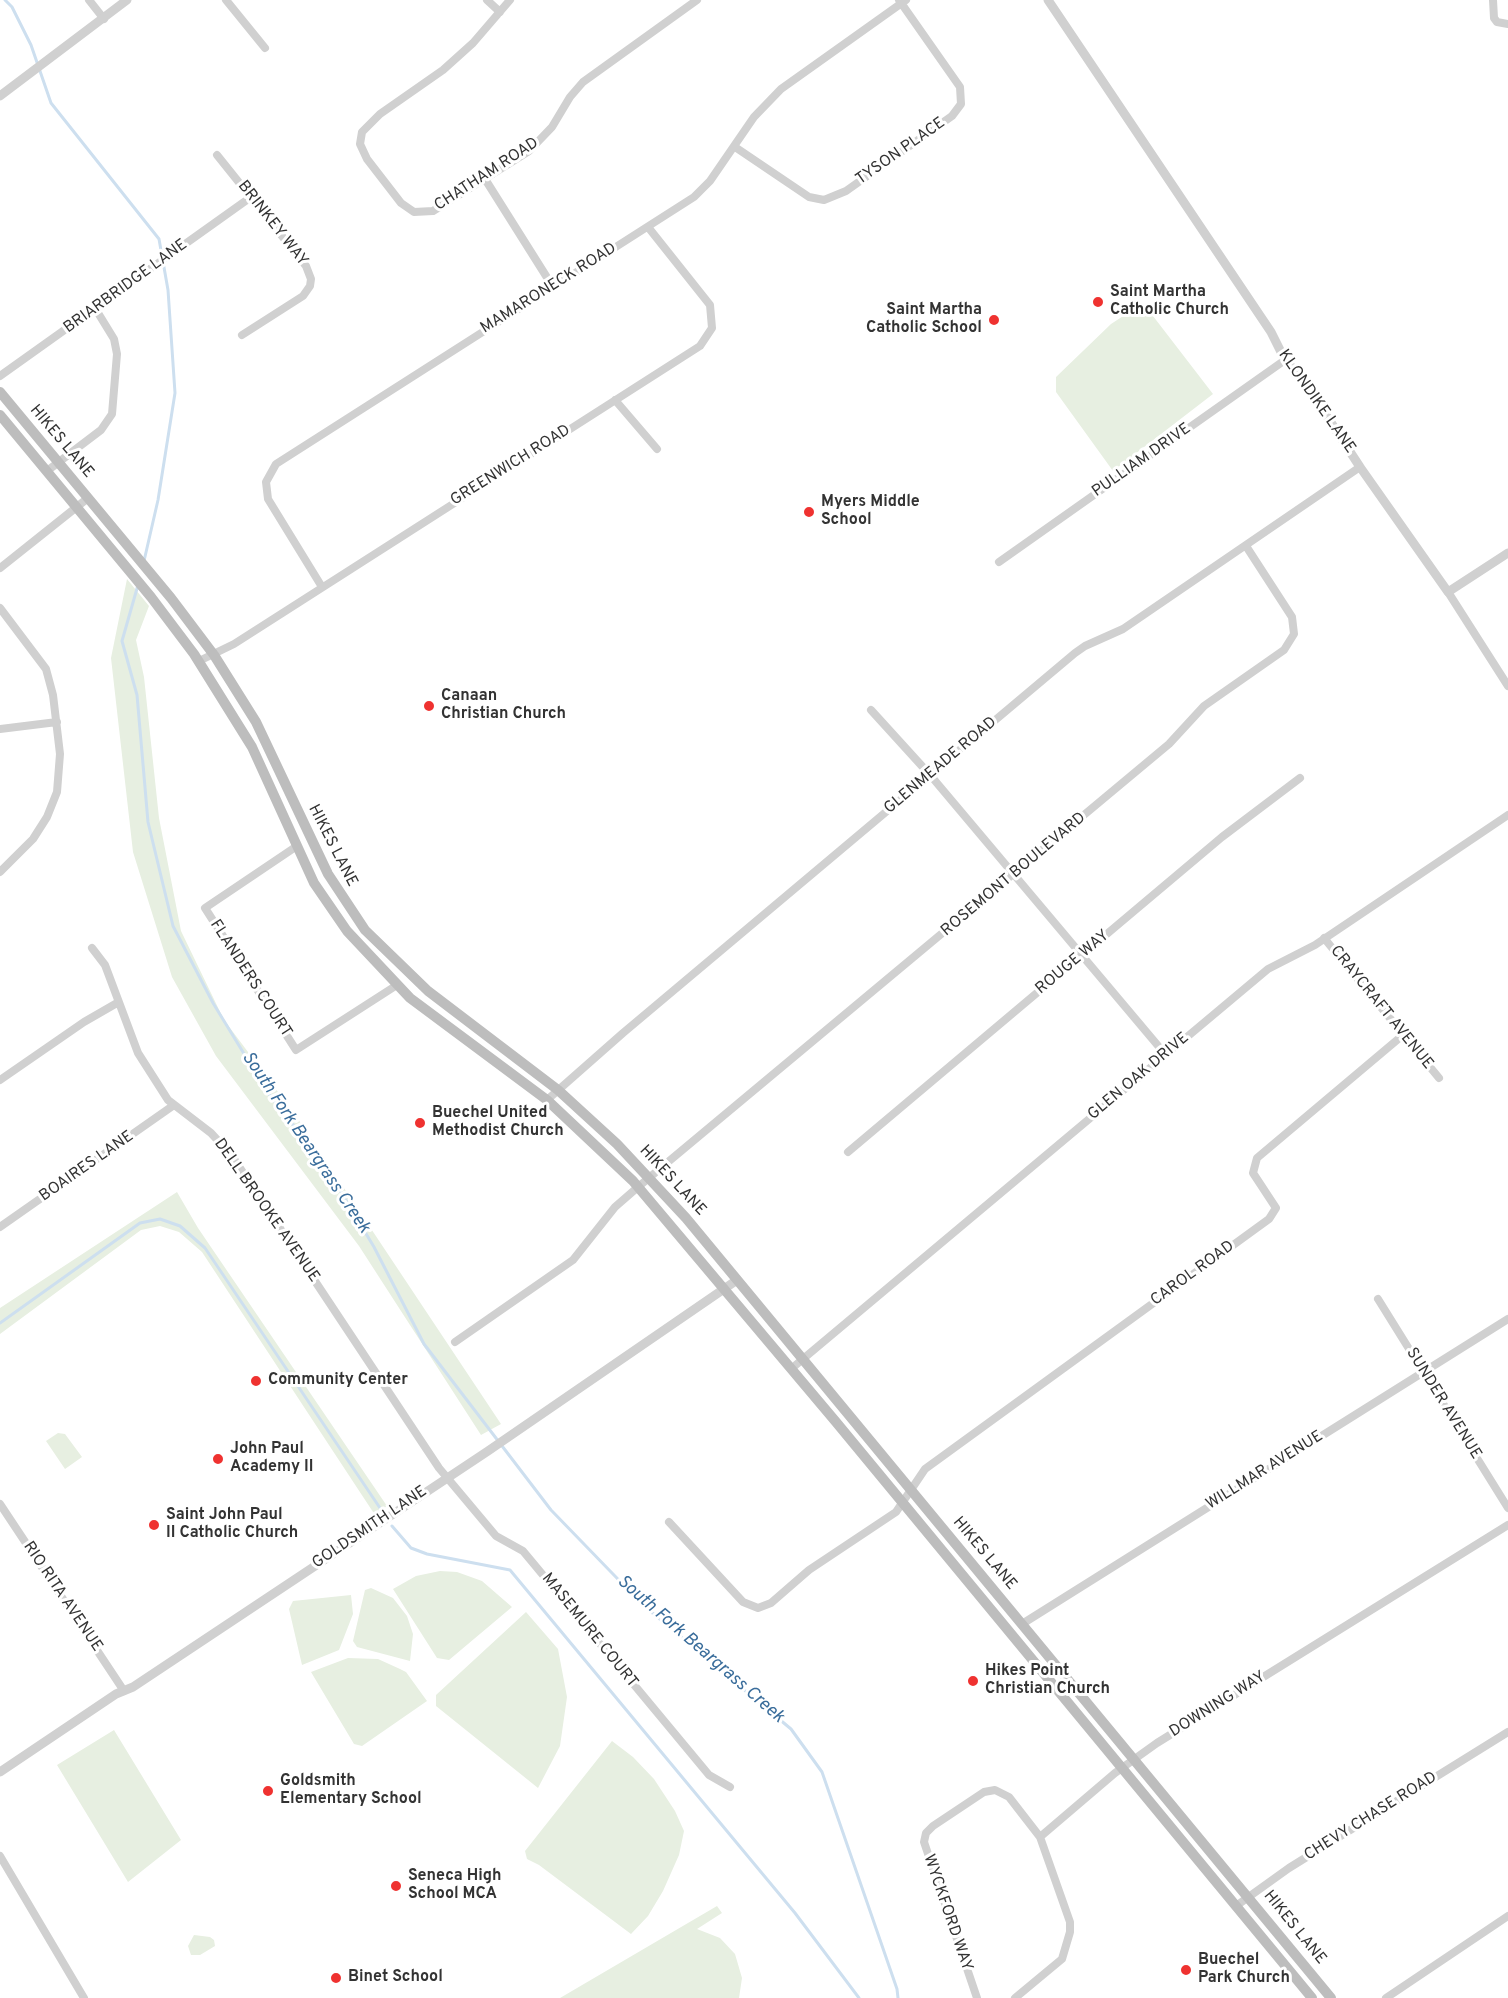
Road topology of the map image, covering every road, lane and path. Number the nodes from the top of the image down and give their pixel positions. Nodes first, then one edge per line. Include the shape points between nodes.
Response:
1 (89, 0) edge
2 (127, 0) edge
3 (226, 0) edge
4 (487, 0) edge
5 (510, 0) edge
6 (697, 0) edge
7 (1048, 0) edge
8 (1493, 0) edge
9 (902, 1) edge
10 (500, 12) junction
11 (104, 18) junction
12 (1508, 24) edge
13 (265, 48) dead end
14 (0, 96) edge
15 (735, 147) junction
16 (218, 155) dead end
17 (485, 179) junction
18 (251, 197) junction
19 (648, 227) junction
20 (553, 286) junction
21 (95, 308) junction
22 (242, 335) dead end
23 (1285, 360) junction
24 (0, 376) edge
25 (0, 392) edge
26 (615, 400) junction
27 (0, 415) edge
28 (657, 449) dead end
29 (59, 461) junction
30 (1360, 467) junction
31 (47, 471) junction
32 (88, 498) junction
33 (76, 507) junction
34 (1246, 546) junction
35 (1508, 553) edge
36 (999, 562) dead end
37 (0, 568) edge
38 (322, 586) junction
39 (1448, 592) junction
40 (0, 608) edge
41 (214, 655) junction
42 (199, 661) junction
43 (1508, 686) edge
44 (871, 710) dead end
45 (57, 722) junction
46 (0, 729) edge
47 (931, 776) junction
48 (1300, 778) dead end
49 (1508, 815) edge
50 (297, 846) junction
51 (0, 872) edge
52 (1013, 875) junction
53 (1324, 938) junction
54 (92, 948) dead end
55 (1082, 955) junction
56 (397, 985) junction
57 (117, 1003) junction
58 (1403, 1035) junction
59 (1166, 1054) junction
60 (1439, 1078) dead end
61 (0, 1080) edge
62 (558, 1090) junction
63 (547, 1100) junction
64 (174, 1105) junction
65 (848, 1152) dead end
66 (651, 1178) junction
67 (638, 1187) junction
68 (0, 1227) edge
69 (737, 1280) junction
70 (724, 1289) junction
71 (1378, 1299) dead end
72 (1508, 1319) edge
73 (455, 1342) dead end
74 (804, 1358) junction
75 (791, 1369) junction
76 (1424, 1372) junction
77 (446, 1477) junction
78 (910, 1489) junction
79 (902, 1503) junction
80 (0, 1504) edge
81 (1508, 1509) edge
82 (669, 1522) dead end
83 (1508, 1525) edge
84 (1022, 1623) junction
85 (124, 1691) junction
86 (1508, 1732) edge
87 (1135, 1759) junction
88 (1121, 1769) junction
89 (0, 1772) edge
90 (730, 1787) dead end
91 (1040, 1837) junction
92 (0, 1856) edge
93 (1248, 1895) junction
94 (1236, 1906) junction
95 (1508, 1916) edge
96 (84, 1998) edge
97 (977, 1998) edge
98 (1015, 1998) edge
99 (1312, 1998) edge
100 (1331, 1998) edge
101 (1386, 1998) edge

1 - 11 street
2 - 11 street
3 - 13 street
4 - 10 street
5 - 10 street, CHATHAM ROAD
6 - 17 street, CHATHAM ROAD via 583,82 542,140
7 - 23 street, KLONDIKE LANE via 1272,332
8 - 12 street via 1494,18
9 - 15 street, MAMARONECK ROAD via 781,89 754,117
9 - 15 street, TYSON PLACE via 960,87 961,104 952,116 846,191 824,200 803,193
10 - 17 street, CHATHAM ROAD via 443,69 369,123 360,140 367,159 401,203 414,212 433,211
11 - 14 street
15 - 19 street, MAMARONECK ROAD via 704,188
16 - 18 street, BRINKEY WAY
17 - 20 street
18 - 21 street, BRIARBRIDGE LANE
18 - 22 street, BRINKEY WAY via 306,266 311,279 303,296
19 - 20 street, MAMARONECK ROAD
19 - 26 street, GREENWICH ROAD via 708,302 712,328 699,346
20 - 38 street, MAMARONECK ROAD via 271,469 266,482 268,499
21 - 24 street, BRIARBRIDGE LANE
21 - 29 street via 114,339 117,354 112,414 101,430
23 - 30 street, KLONDIKE LANE via 1302,378
23 - 36 street, PULLIAM DRIVE
25 - 29 main road, HIKES LANE
26 - 28 street
26 - 38 street, GREENWICH ROAD
27 - 31 main road, HIKES LANE
29 - 31 street
29 - 32 main road, HIKES LANE
30 - 34 street, GLENMEADE ROAD
30 - 39 street, KLONDIKE LANE
31 - 33 main road, HIKES LANE
32 - 33 street
32 - 41 main road, HIKES LANE
33 - 37 street
33 - 42 main road, HIKES LANE
34 - 47 street, GLENMEADE ROAD via 1123,628 1085,646
34 - 52 street, ROSEMONT BOULEVARD via 1292,617 1294,634 1289,645 1204,706 1169,744
35 - 39 street
38 - 41 street, GREENWICH ROAD
39 - 43 street
40 - 45 street via 46,669
41 - 42 street, GREENWICH ROAD
41 - 62 main road, HIKES LANE via 256,722 328,874 365,930 428,991
42 - 50 main road, HIKES LANE via 252,747
44 - 47 street
45 - 46 street
45 - 51 street via 60,772 53,805 33,839
47 - 52 street
47 - 62 street, GLENMEADE ROAD
48 - 55 street, ROUGE WAY
49 - 53 street, GLEN OAK DRIVE
50 - 56 main road, HIKES LANE via 329,907
50 - 56 street, FLANDERS COURT via 205,908 296,1050
52 - 55 street
52 - 66 street, ROSEMONT BOULEVARD
53 - 58 street, CRAYCRAFT AVENUE
53 - 59 street, GLEN OAK DRIVE via 1268,969
54 - 57 street, DELL BROOKE AVENUE via 105,965
55 - 59 street
55 - 65 street, ROUGE WAY
56 - 63 main road, HIKES LANE
57 - 61 street
57 - 64 street, DELL BROOKE AVENUE via 138,1053
58 - 60 street, CRAYCRAFT AVENUE
58 - 78 street, CAROL ROAD via 1257,1158 1253,1173 1276,1208 1269,1219 925,1469
59 - 74 street, GLEN OAK DRIVE
62 - 63 street, GLENMEADE ROAD
62 - 66 main road, HIKES LANE
63 - 67 main road, HIKES LANE
64 - 68 street, BOAIRES LANE
64 - 77 street, DELL BROOKE AVENUE via 211,1133 232,1156
66 - 67 street, ROSEMONT BOULEVARD
66 - 69 main road, HIKES LANE
67 - 70 main road, HIKES LANE
67 - 73 street, ROSEMONT BOULEVARD via 615,1208 573,1260
69 - 70 street, GOLDSMITH LANE
69 - 74 main road, HIKES LANE
70 - 75 main road, HIKES LANE
70 - 77 street, GOLDSMITH LANE
71 - 76 street, SUNDER AVENUE
72 - 76 street, WILLMAR AVENUE
74 - 75 street, GLEN OAK DRIVE
74 - 78 main road, HIKES LANE
75 - 79 main road, HIKES LANE
76 - 81 street, SUNDER AVENUE
76 - 84 street, WILLMAR AVENUE
77 - 85 street, GOLDSMITH LANE
77 - 90 street, MASEMURE COURT via 496,1536 523,1551 710,1775
78 - 79 street
78 - 84 main road, HIKES LANE
79 - 82 street via 896,1512 809,1570 771,1603 758,1608 735,1594
79 - 88 main road, HIKES LANE
80 - 85 street, RIO RITA AVENUE
83 - 87 street, DOWNING WAY
84 - 87 main road, HIKES LANE
85 - 89 street, GOLDSMITH LANE
86 - 93 street, CHEVY CHASE ROAD
87 - 88 street, DOWNING WAY
87 - 93 main road, HIKES LANE
88 - 91 street, DOWNING WAY
88 - 94 main road, HIKES LANE
91 - 97 street, WYCKFORD WAY via 1009,1797 995,1790 984,1792 926,1833 927,1859
91 - 98 street via 1070,1922 1065,1952 1049,1971
92 - 96 street
93 - 94 street, CHEVY CHASE ROAD
93 - 100 main road, HIKES LANE
94 - 99 main road, HIKES LANE
95 - 101 street

